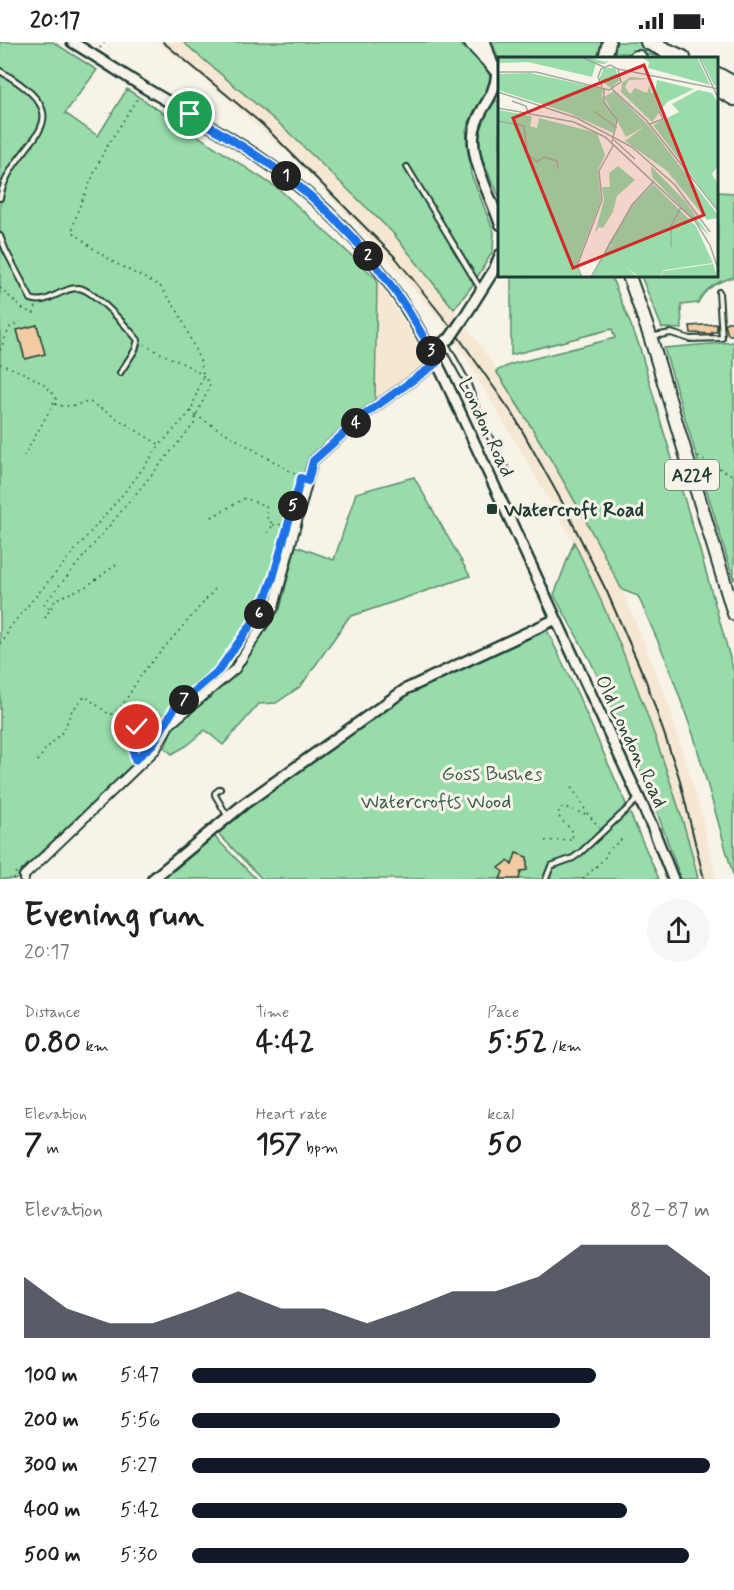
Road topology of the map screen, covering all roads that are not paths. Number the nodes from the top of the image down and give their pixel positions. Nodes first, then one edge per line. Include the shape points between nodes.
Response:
1 (72, 42) edge
2 (470, 42) edge
3 (484, 42) edge
4 (609, 42) edge
5 (648, 42) edge
6 (83, 45) edge
7 (605, 57) edge
8 (681, 57) edge
9 (0, 71) edge
10 (496, 71) edge
11 (719, 76) edge
12 (734, 84) edge
13 (719, 90) edge
14 (496, 96) edge
15 (734, 98) edge
16 (407, 167) dead end
17 (0, 198) edge
18 (498, 218) edge
19 (0, 236) edge
20 (498, 260) edge
21 (630, 278) edge
22 (481, 291) junction
23 (719, 292) dead end
24 (650, 336) junction
25 (447, 340) junction
26 (431, 350) junction
27 (437, 363) junction
28 (120, 373) dead end
29 (509, 475) dead end
30 (734, 614) edge
31 (556, 619) junction
32 (220, 789) dead end
33 (639, 799) junction
34 (228, 817) junction
35 (24, 879) edge
36 (153, 879) edge
37 (546, 879) edge
38 (673, 879) edge

1 - 6 street, London Road
2 - 10 main road
3 - 10 main road
4 - 7 main road
5 - 8 highway
6 - 26 street, London Road via 265,162 320,205 386,279
9 - 17 lane via 34,95 44,123 9,172
10 - 14 street
11 - 12 highway
13 - 15 highway
14 - 18 street via 478,119 473,145
16 - 22 lane
19 - 28 lane via 31,299 43,301 78,288 86,291 138,340
20 - 22 street
21 - 24 main road, A224
22 - 25 street, bridge
23 - 24 lane via 722,338 690,339 671,333
24 - 30 main road, A224
25 - 26 street
25 - 29 lane
26 - 27 street, London Road
27 - 31 street, London Road
27 - 35 street via 368,412 313,461 274,608 235,669 169,725 156,749
31 - 33 street, Old London Road
31 - 34 street via 406,689
32 - 34 lane via 214,793
33 - 37 lane via 573,858 551,866
33 - 38 street, Old London Road
34 - 36 street

